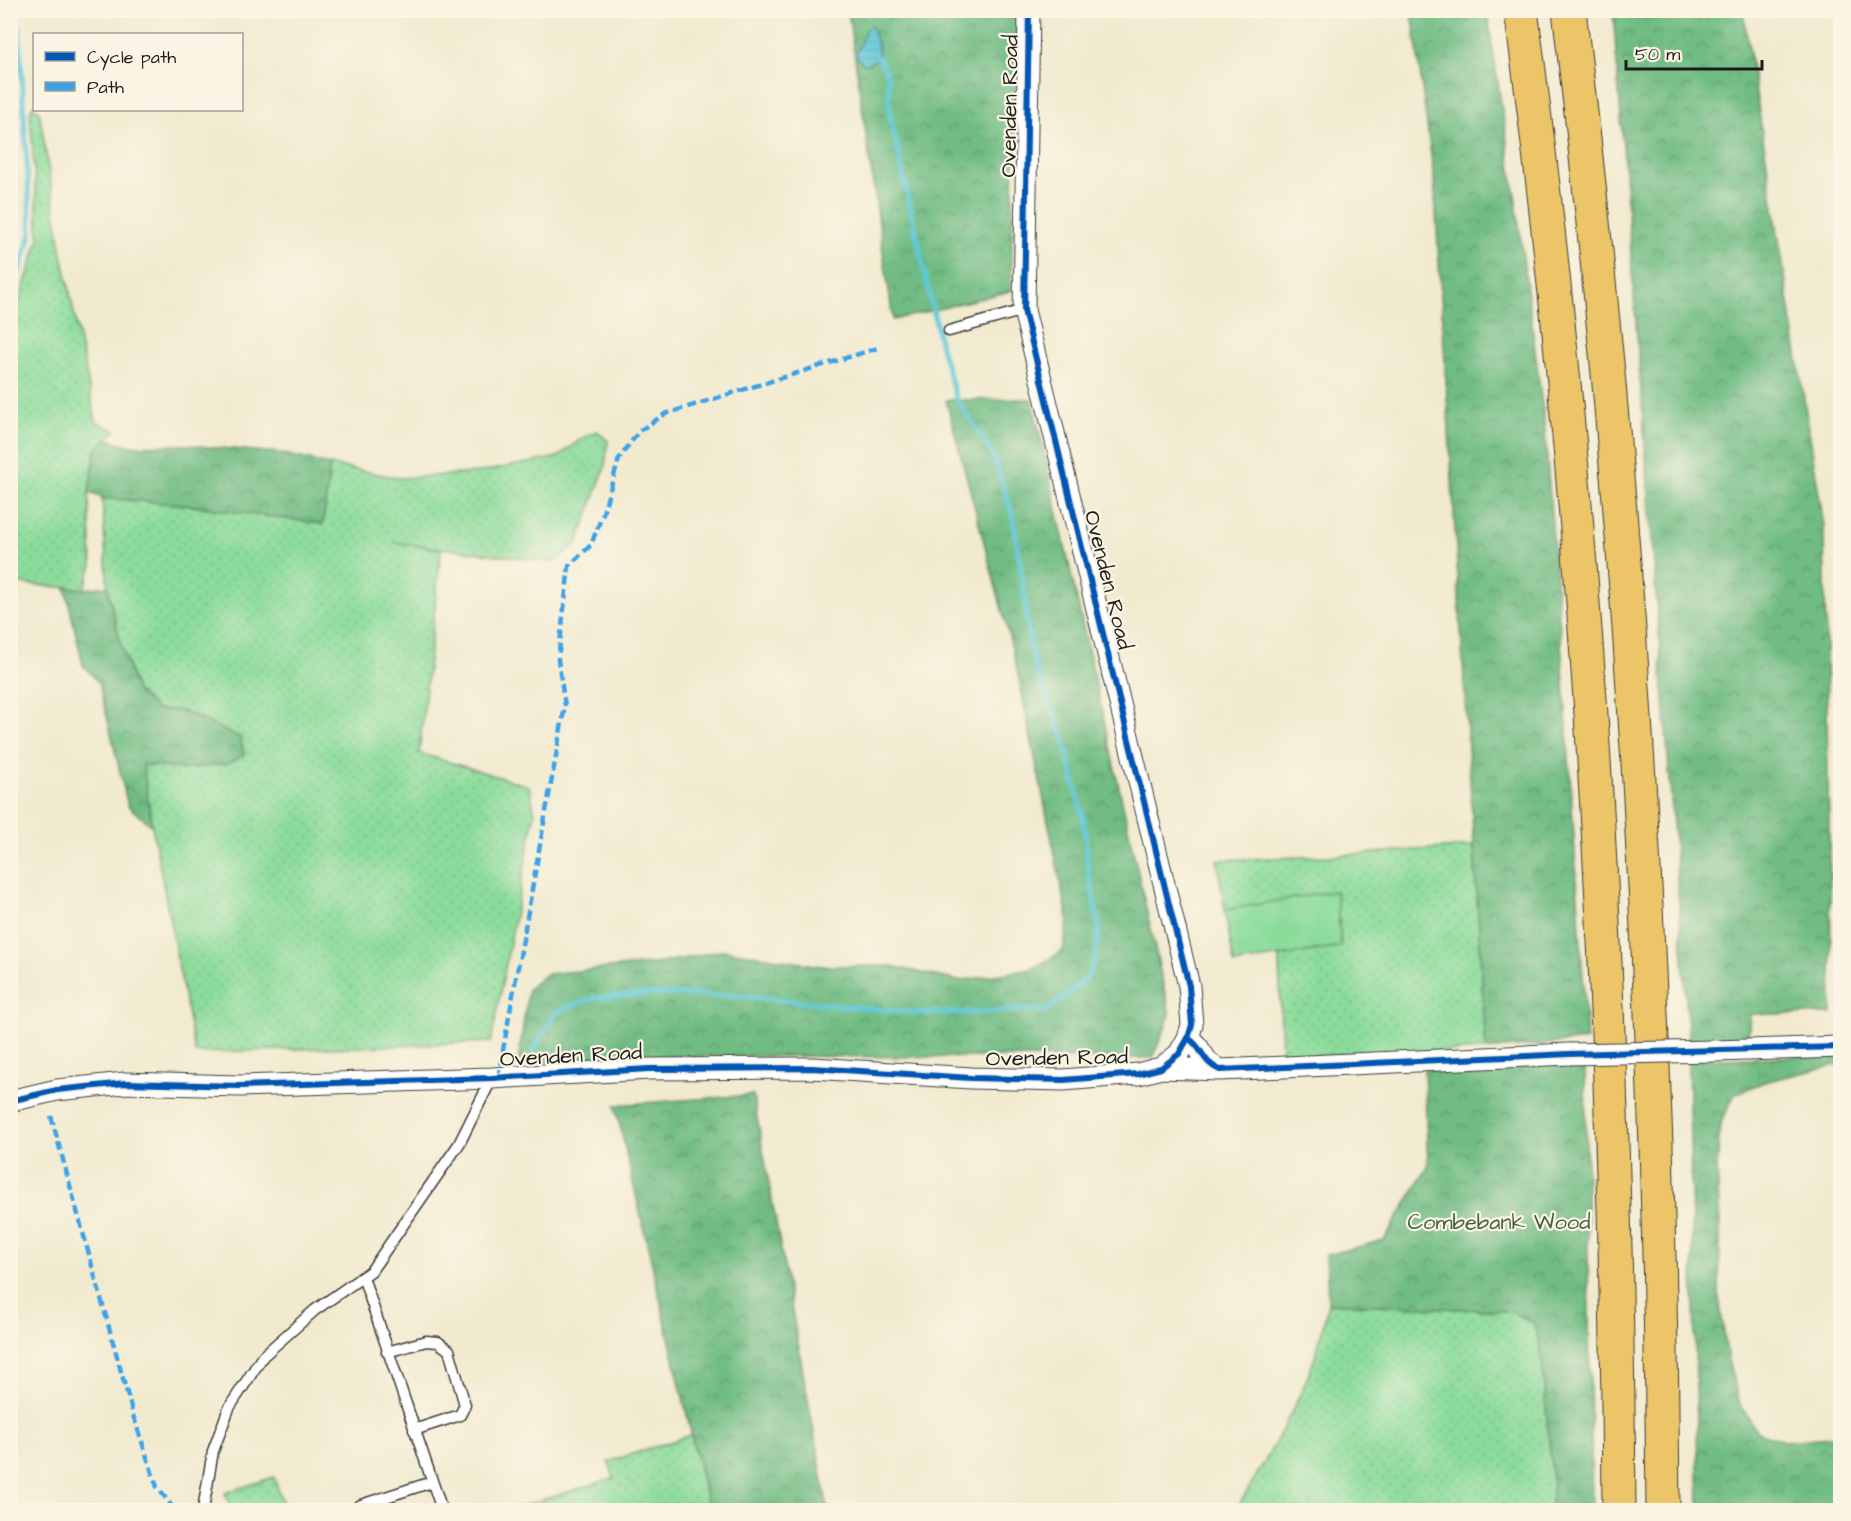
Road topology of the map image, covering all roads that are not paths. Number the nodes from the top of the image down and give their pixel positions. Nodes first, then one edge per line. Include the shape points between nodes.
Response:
1 (1029, 10) edge
2 (1521, 10) edge
3 (1569, 10) edge
4 (1024, 310) junction
5 (949, 331) dead end
6 (1188, 1038) junction
7 (1840, 1047) edge
8 (1161, 1068) junction
9 (1220, 1070) junction
10 (492, 1078) junction
11 (10, 1101) edge
12 (363, 1277) junction
13 (387, 1352) junction
14 (414, 1430) junction
15 (432, 1482) junction
16 (202, 1510) edge
17 (352, 1510) edge
18 (442, 1510) edge
19 (1619, 1510) edge
20 (1663, 1510) edge

1 - 4 street, Ovenden Road
2 - 19 highway via 1557,312 1589,698 1610,1098
3 - 20 highway via 1604,329 1634,704 1656,1128
4 - 5 lane
4 - 6 street, Ovenden Road via 1189,986 1192,1025
6 - 8 street, Ovenden Road via 1179,1054
6 - 9 street via 1196,1043 1207,1064
7 - 9 street, bridge via 1569,1054
8 - 9 street
8 - 10 street, Ovenden Road via 1138,1074 1064,1080 812,1068 650,1069
10 - 11 street, Ovenden Road via 240,1086 125,1083 57,1090
10 - 12 lane via 459,1144
12 - 13 lane
12 - 16 lane via 315,1310 263,1356 229,1408 213,1451
13 - 14 lane
13 - 14 lane via 426,1341 438,1342 449,1350 465,1405 459,1415
14 - 15 lane
15 - 17 lane
15 - 18 lane

